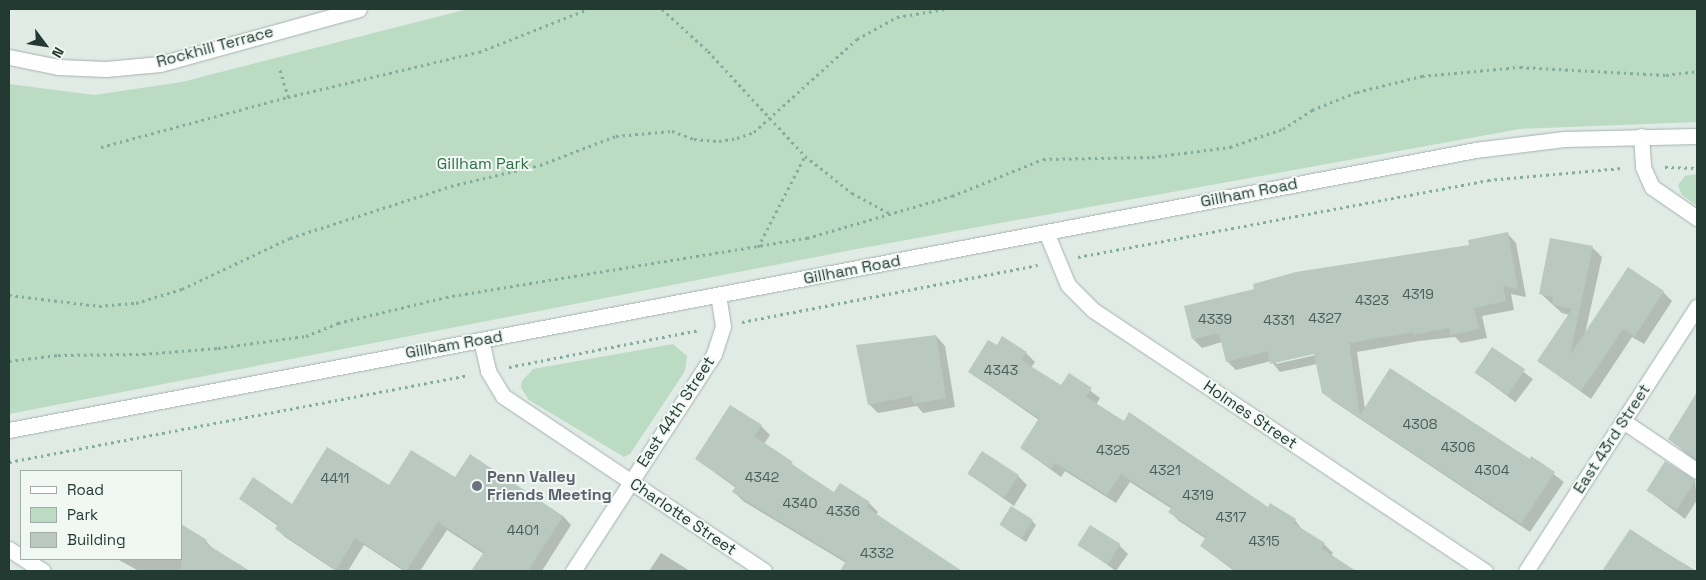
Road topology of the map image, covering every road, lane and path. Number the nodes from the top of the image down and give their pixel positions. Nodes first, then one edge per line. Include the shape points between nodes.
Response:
1 (359, 9) edge
2 (588, 9) edge
3 (662, 9) edge
4 (945, 9) edge
5 (9, 57) edge
6 (280, 70) dead end
7 (1697, 70) edge
8 (288, 97) junction
9 (768, 119) junction
10 (1641, 136) junction
11 (1697, 136) edge
12 (102, 147) dead end
13 (805, 156) junction
14 (1642, 167) junction
15 (1697, 168) edge
16 (889, 213) junction
17 (1697, 218) edge
18 (1046, 232) junction
19 (758, 247) junction
20 (1057, 261) junction
21 (9, 295) edge
22 (718, 296) junction
23 (1697, 307) edge
24 (722, 326) junction
25 (481, 340) junction
26 (9, 361) edge
27 (488, 371) junction
28 (1623, 421) junction
29 (9, 430) edge
30 (9, 462) edge
31 (1697, 470) edge
32 (631, 483) junction
33 (9, 549) edge
34 (20, 557) edge
35 (25, 560) edge
36 (43, 571) edge
37 (573, 571) edge
38 (764, 571) edge
39 (1485, 571) edge
40 (1526, 571) edge

1 - 5 street, Rockhill Terrace via 160,64 58,67
2 - 8 path via 479,52
3 - 9 path via 708,51
4 - 9 path via 897,17 856,39
6 - 8 path
7 - 16 path via 1666,75 1520,67 1422,76 1357,92 1312,110 1283,129 1230,147 1152,157 1042,159 952,196
8 - 12 path
9 - 13 path
9 - 21 path via 754,132 719,141 694,139 672,131 616,136 540,164 451,186 290,238 182,289 136,303 99,306
10 - 11 street, Gillham Road
10 - 14 street
10 - 18 street, Gillham Road via 1564,139 1474,150
13 - 16 path via 852,192
13 - 19 path
14 - 15 path
14 - 17 street via 1652,187
14 - 20 path via 1570,170 1488,180
16 - 19 path via 807,238
18 - 20 street, Holmes Street
18 - 22 street, Gillham Road
19 - 26 path via 446,298 338,323 306,336 218,348 143,354 58,355
20 - 24 path
20 - 39 street, Holmes Street via 1068,285 1093,310
22 - 24 street, East 44th Street
22 - 25 street, Gillham Road
23 - 28 street, East 43rd Street
24 - 27 path
24 - 32 street, East 44th Street via 714,354
25 - 27 street, Charlotte Street
25 - 29 street, Gillham Road
27 - 30 path
27 - 32 street, Charlotte Street via 503,396
28 - 31 street
28 - 40 street, East 43rd Street
32 - 37 street, East 44th Street
32 - 38 street, Charlotte Street
33 - 34 street
35 - 36 street

